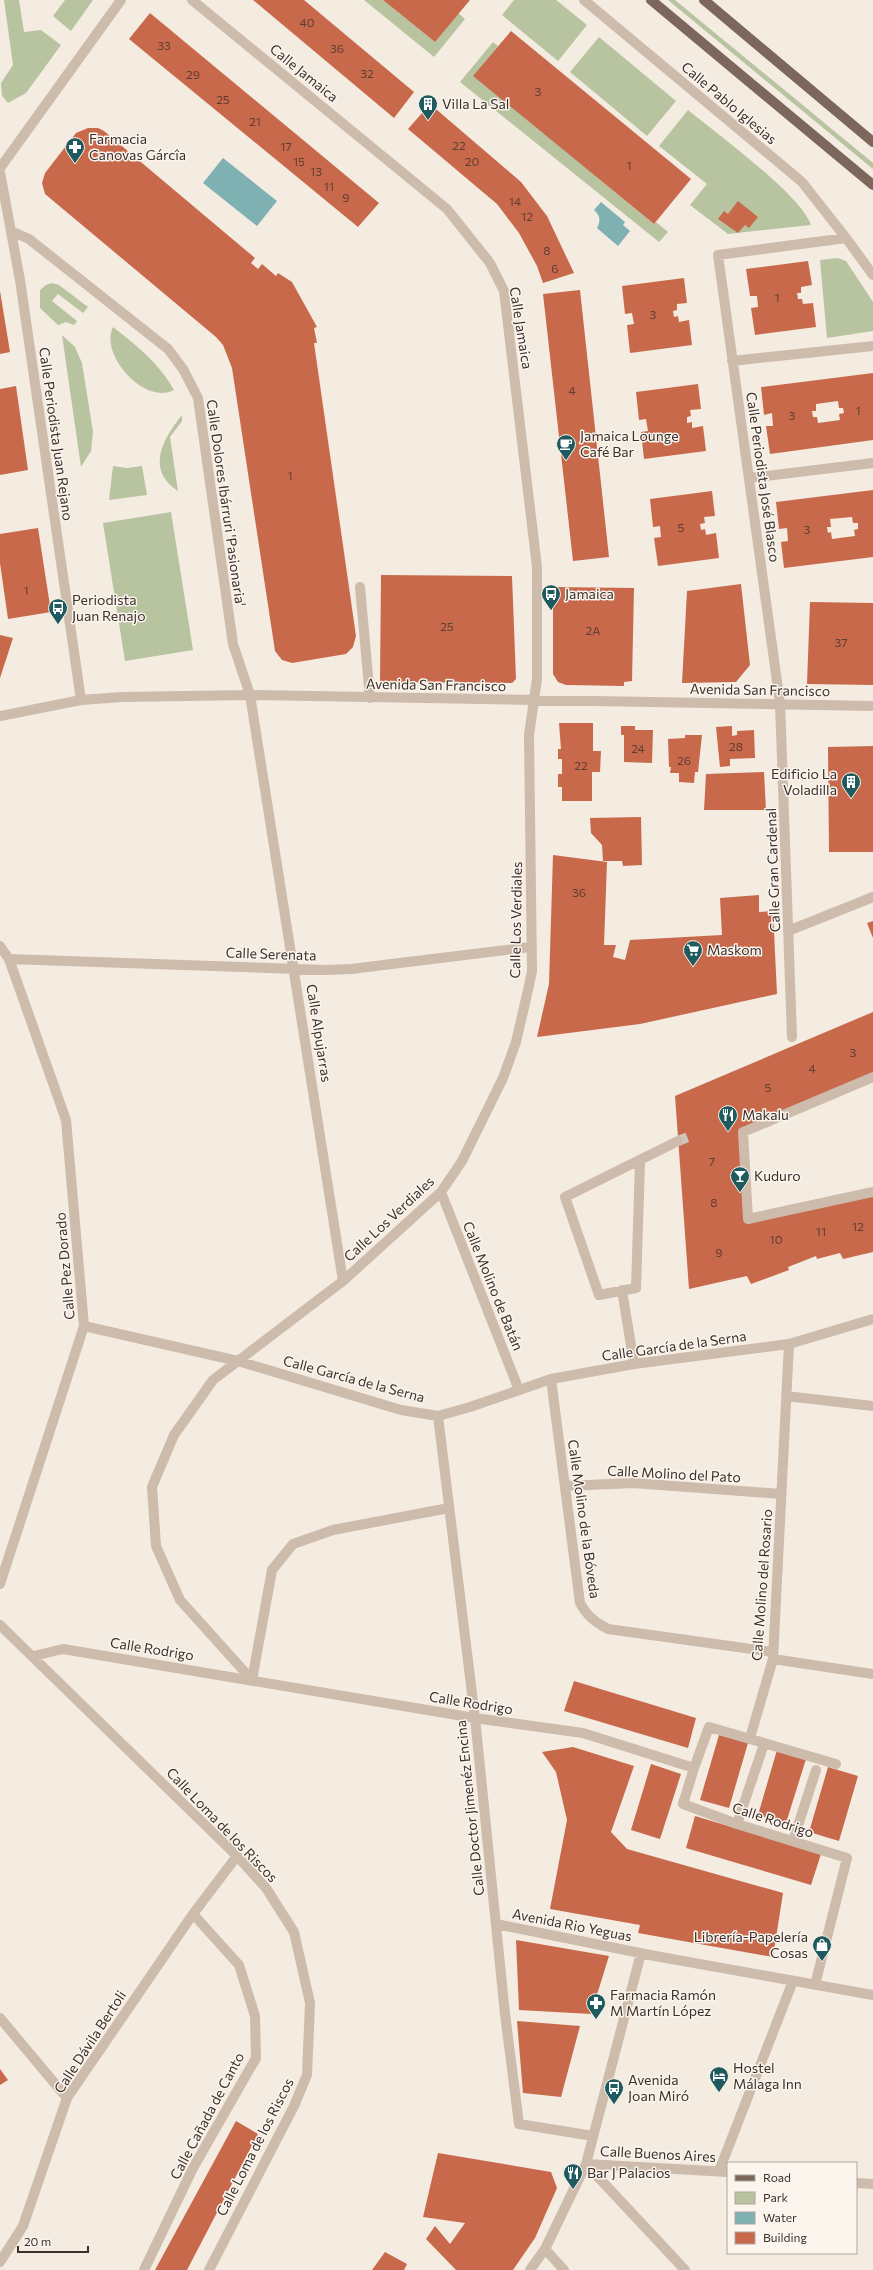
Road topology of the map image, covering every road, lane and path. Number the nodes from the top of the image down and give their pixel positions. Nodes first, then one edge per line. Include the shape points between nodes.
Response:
1 (121, 0) edge
2 (192, 0) edge
3 (584, 0) edge
4 (650, 0) edge
5 (704, 0) edge
6 (873, 142) edge
7 (0, 168) edge
8 (0, 172) edge
9 (873, 185) edge
10 (11, 231) junction
11 (846, 238) junction
12 (873, 275) edge
13 (873, 346) edge
14 (732, 361) junction
15 (873, 463) edge
16 (749, 478) junction
17 (360, 587) dead end
18 (250, 695) junction
19 (370, 698) junction
20 (81, 700) junction
21 (534, 701) junction
22 (780, 703) junction
23 (873, 706) edge
24 (0, 716) edge
25 (873, 897) edge
26 (788, 931) junction
27 (0, 946) edge
28 (530, 947) junction
29 (9, 959) junction
30 (294, 969) junction
31 (792, 1037) dead end
32 (873, 1077) edge
33 (678, 1141) tunnel mouth
34 (640, 1162) junction
35 (441, 1192) junction
36 (873, 1192) edge
37 (343, 1281) junction
38 (622, 1290) junction
39 (873, 1319) edge
40 (84, 1326) junction
41 (789, 1344) junction
42 (238, 1361) junction
43 (634, 1364) junction
44 (551, 1379) junction
45 (519, 1390) junction
46 (786, 1396) junction
47 (873, 1406) edge
48 (438, 1416) junction
49 (564, 1486) junction
50 (781, 1494) junction
51 (449, 1508) junction
52 (0, 1584) edge
53 (0, 1625) edge
54 (773, 1655) junction
55 (34, 1656) junction
56 (873, 1674) edge
57 (252, 1680) junction
58 (474, 1718) junction
59 (750, 1738) junction
60 (762, 1750) dead end
61 (836, 1764) dead end
62 (694, 1768) junction
63 (816, 1770) dead end
64 (737, 1824) junction
65 (793, 1841) junction
66 (237, 1856) junction
67 (193, 1914) junction
68 (496, 1924) junction
69 (641, 1953) junction
70 (794, 1981) junction
71 (815, 1985) junction
72 (873, 1995) edge
73 (0, 2018) edge
74 (68, 2098) junction
75 (593, 2136) junction
76 (586, 2164) junction
77 (723, 2171) edge
78 (857, 2182) edge
79 (873, 2184) edge
80 (545, 2249) junction
81 (0, 2262) edge
82 (144, 2270) edge
83 (209, 2270) edge
84 (530, 2270) edge
85 (564, 2270) edge
86 (685, 2270) edge

1 - 7 street
2 - 21 street, Calle Jamaica via 447,209 490,263 504,291 537,567
3 - 11 street, Calle Pablo Iglesias via 802,182
4 - 9 main road
5 - 6 main road
8 - 10 street, Calle Periodista Juan Rejano
10 - 18 street, Calle Dolores Ibárruri 'Pasionaria' via 30,239 168,349 187,376 198,398 233,644
10 - 20 street, Calle Periodista Juan Rejano
11 - 12 street, Calle Pablo Iglesias
11 - 14 street, Calle Periodista José Blasco via 718,255
13 - 14 street
14 - 16 street, Calle Periodista José Blasco
15 - 16 street
16 - 22 street, Calle Periodista José Blasco
17 - 19 street
18 - 19 street, Avenida San Francisco
18 - 20 street, Avenida San Francisco
18 - 30 street, Calle Alpujarras
19 - 21 street, Avenida San Francisco
20 - 24 street, Avenida San Francisco
21 - 22 street, Avenida San Francisco
21 - 28 street, Calle Los Verdiales via 529,735
22 - 23 street, Avenida San Francisco
22 - 26 street, Calle Gran Cardenal
25 - 26 street
26 - 31 street, Calle Gran Cardenal
27 - 29 street, Calle Pez Dorado
28 - 30 street, Calle Serenata via 351,969
28 - 35 street, Calle Los Verdiales via 532,971 516,1042 503,1078 462,1161
29 - 30 street, Calle Serenata
29 - 40 street, Calle Pez Dorado via 66,1120
30 - 37 street, Calle Alpujarras
32 - 36 street via 742,1132 748,1219
33 - 34 street
34 - 38 street via 636,1288
34 - 38 street via 565,1197 599,1294
35 - 37 street, Calle Los Verdiales
35 - 45 street, Calle Molino de Batán
37 - 42 street, Calle Los Verdiales
38 - 43 street
39 - 41 street, Calle García de la Serna
40 - 42 street, Calle García de la Serna
40 - 52 street, Calle Pez Dorado
41 - 43 street, Calle García de la Serna
41 - 46 street, Calle Molino del Rosario
42 - 48 street, Calle García de la Serna via 401,1410
42 - 57 street, Calle Los Verdiales via 213,1380 174,1435 152,1487 156,1546 180,1600
43 - 44 street, Calle García de la Serna
44 - 45 street, Calle García de la Serna
44 - 49 street, Calle Molino de la Bóveda
45 - 48 street, Calle García de la Serna
46 - 47 street
46 - 50 street, Calle Molino del Rosario
48 - 51 street, Calle Doctor Jimenéz Encina
49 - 50 street, Calle Molino del Pato via 633,1483
49 - 54 street, Calle Molino de la Bóveda via 580,1604 594,1622 608,1629
50 - 54 street, Calle Molino del Rosario
51 - 57 street via 333,1530 293,1544 272,1570
51 - 58 street, Calle Doctor Jimenéz Encina
53 - 55 street, Calle Loma de los Riscos
54 - 56 street, Calle Molino de la Bóveda
54 - 59 street, Calle Molino del Rosario
55 - 57 street, Calle Rodrigo via 63,1649
55 - 66 street, Calle Loma de los Riscos
57 - 58 street, Calle Rodrigo
58 - 62 street, Calle Rodrigo via 583,1732
58 - 68 street, Calle Doctor Jimenéz Encina
59 - 61 street
59 - 62 street via 709,1727
60 - 64 street
62 - 64 street, Calle Rodrigo via 683,1804
63 - 65 street
64 - 65 street, Calle Rodrigo
65 - 71 street, Calle Rodrigo via 847,1858
66 - 67 street, Calle Dávila Bertoli
66 - 83 street, Calle Loma de los Riscos via 266,1888 294,1932 310,2003 307,2075 294,2106
67 - 74 street, Calle Dávila Bertoli
67 - 82 street, Calle Cañada de Canto via 239,1965 255,2016 256,2058 193,2168
68 - 69 street, Avenida Rio Yeguas
68 - 75 street, Calle Doctor Jimenéz Encina via 519,2124
69 - 70 street
69 - 75 street
70 - 71 street
70 - 77 street
71 - 72 street
73 - 74 street
74 - 81 street, Calle Dávila Bertoli via 23,2226
75 - 76 street
76 - 77 street, Calle Buenos Aires
76 - 80 street
76 - 86 street
78 - 79 street
80 - 84 street
80 - 85 street

